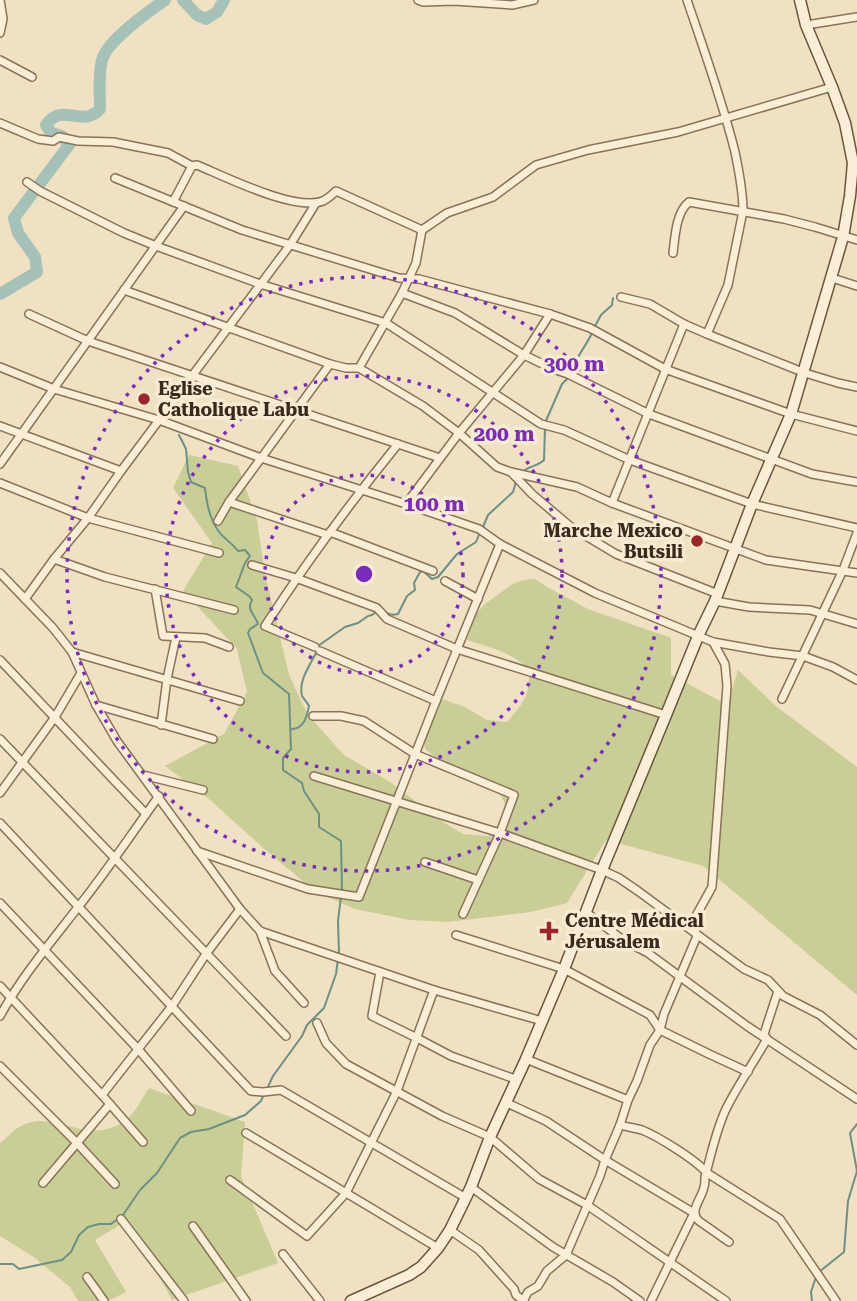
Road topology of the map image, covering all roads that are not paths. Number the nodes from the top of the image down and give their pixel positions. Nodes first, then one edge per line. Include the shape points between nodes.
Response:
1 (418, 0) edge
2 (534, 0) edge
3 (687, 0) edge
4 (800, 0) edge
5 (0, 2) edge
6 (857, 17) edge
7 (806, 25) junction
8 (0, 33) edge
9 (0, 60) edge
10 (32, 77) dead end
11 (832, 87) junction
12 (727, 117) junction
13 (0, 123) edge
14 (852, 133) edge
15 (192, 166) junction
16 (115, 178) dead end
17 (29, 183) dead end
18 (173, 202) junction
19 (316, 203) junction
20 (184, 206) junction
21 (743, 211) junction
22 (422, 230) junction
23 (843, 237) junction
24 (857, 240) edge
25 (290, 245) junction
26 (156, 246) junction
27 (673, 253) dead end
28 (832, 278) junction
29 (409, 279) junction
30 (260, 284) junction
31 (857, 286) edge
32 (124, 290) junction
33 (402, 293) junction
34 (621, 297) dead end
35 (29, 314) dead end
36 (550, 314) junction
37 (386, 323) junction
38 (684, 324) junction
39 (228, 329) junction
40 (706, 334) junction
41 (88, 341) junction
42 (524, 355) junction
43 (330, 364) junction
44 (0, 367) edge
45 (359, 368) junction
46 (665, 369) junction
47 (805, 373) junction
48 (192, 376) junction
49 (857, 387) edge
50 (54, 389) junction
51 (492, 394) junction
52 (296, 410) junction
53 (649, 414) junction
54 (791, 414) junction
55 (159, 420) junction
56 (0, 426) edge
57 (857, 431) edge
58 (459, 433) junction
59 (21, 434) junction
60 (398, 444) junction
61 (261, 458) junction
62 (440, 458) junction
63 (772, 458) junction
64 (630, 460) junction
65 (0, 464) edge
66 (121, 471) junction
67 (511, 472) junction
68 (857, 482) edge
69 (0, 483) edge
70 (361, 489) junction
71 (229, 502) junction
72 (612, 503) junction
73 (406, 504) junction
74 (752, 504) junction
75 (88, 518) junction
76 (218, 522) dead end
77 (857, 530) edge
78 (329, 533) junction
79 (500, 544) junction
80 (735, 549) junction
81 (219, 553) dead end
82 (54, 559) junction
83 (252, 565) dead end
84 (843, 570) junction
85 (433, 571) dead end
86 (0, 573) edge
87 (857, 573) edge
88 (296, 578) junction
89 (445, 581) dead end
90 (155, 589) junction
91 (716, 597) junction
92 (25, 599) junction
93 (478, 599) junction
94 (234, 610) dead end
95 (823, 613) junction
96 (857, 624) edge
97 (699, 634) junction
98 (176, 637) junction
99 (713, 642) junction
100 (229, 647) dead end
101 (457, 649) junction
102 (72, 652) junction
103 (803, 656) junction
104 (0, 660) edge
105 (81, 673) junction
106 (167, 678) junction
107 (857, 680) edge
108 (782, 699) dead end
109 (240, 701) dead end
110 (436, 701) junction
111 (96, 705) junction
112 (666, 715) junction
113 (313, 716) dead end
114 (55, 717) junction
115 (161, 725) junction
116 (0, 739) edge
117 (213, 739) dead end
118 (415, 754) junction
119 (22, 763) junction
120 (143, 775) junction
121 (314, 776) dead end
122 (202, 790) dead end
123 (0, 793) edge
124 (159, 796) junction
125 (397, 801) junction
126 (146, 814) junction
127 (0, 823) edge
128 (499, 833) junction
129 (197, 851) junction
130 (114, 859) junction
131 (425, 862) dead end
132 (602, 870) junction
133 (478, 880) junction
134 (0, 903) edge
135 (79, 906) junction
136 (240, 909) junction
137 (587, 913) junction
138 (464, 914) dead end
139 (260, 931) junction
140 (456, 935) dead end
141 (697, 936) junction
142 (44, 950) junction
143 (206, 954) junction
144 (564, 969) junction
145 (380, 972) junction
146 (680, 978) junction
147 (0, 986) edge
148 (434, 990) junction
149 (778, 990) junction
150 (10, 997) junction
151 (304, 1003) dead end
152 (172, 1006) junction
153 (0, 1016) edge
154 (542, 1021) junction
155 (317, 1023) dead end
156 (660, 1030) junction
157 (286, 1036) dead end
158 (417, 1038) junction
159 (767, 1039) junction
160 (857, 1045) edge
161 (138, 1049) junction
162 (526, 1059) junction
163 (0, 1066) edge
164 (748, 1072) junction
165 (516, 1079) junction
166 (397, 1091) junction
167 (102, 1095) junction
168 (857, 1099) edge
169 (628, 1100) junction
170 (505, 1102) junction
171 (110, 1104) junction
172 (191, 1111) dead end
173 (620, 1125) junction
174 (246, 1133) dead end
175 (490, 1137) junction
176 (143, 1142) dead end
177 (371, 1142) junction
178 (77, 1143) junction
179 (605, 1160) junction
180 (707, 1173) junction
181 (230, 1180) dead end
182 (43, 1183) dead end
183 (115, 1184) dead end
184 (346, 1193) junction
185 (468, 1193) junction
186 (587, 1205) junction
187 (694, 1213) junction
188 (121, 1219) dead end
189 (194, 1226) dead end
190 (450, 1230) junction
191 (729, 1242) dead end
192 (438, 1248) junction
193 (283, 1254) dead end
194 (566, 1255) junction
195 (670, 1262) junction
196 (87, 1277) dead end
197 (523, 1300) edge
198 (104, 1301) edge
199 (184, 1301) edge
200 (246, 1301) edge
201 (320, 1301) edge
202 (351, 1301) edge
203 (640, 1301) edge
204 (651, 1301) edge
205 (726, 1301) edge
206 (836, 1301) edge

1 - 2 street via 512,5
3 - 12 street
4 - 7 street
5 - 8 street
6 - 7 street
7 - 11 street
9 - 10 street
11 - 12 street
11 - 14 street
12 - 21 street via 742,183
12 - 22 street via 536,165 493,197 447,213
13 - 15 street via 37,139 53,141 59,136 113,142 168,153
14 - 23 street via 853,163
15 - 18 street
15 - 19 street via 197,164 277,198
16 - 18 street
17 - 26 street
18 - 20 street
19 - 22 street via 336,191
19 - 25 street
20 - 25 street
20 - 26 street
21 - 23 street
21 - 27 street via 686,203
21 - 40 street via 728,285
22 - 29 street
23 - 24 street
23 - 28 street
25 - 29 street
25 - 30 street
26 - 30 street
26 - 32 street
28 - 31 street
28 - 47 street
29 - 33 street
29 - 36 street
30 - 37 street
30 - 39 street
32 - 39 street
32 - 41 street
33 - 37 street
33 - 42 street via 455,313
34 - 38 street via 650,304
35 - 41 street
36 - 42 street
36 - 46 street via 593,329
37 - 45 street
37 - 51 street
38 - 40 street
38 - 46 street
39 - 43 street
39 - 48 street
40 - 47 street
41 - 48 street
41 - 50 street
42 - 51 street
42 - 53 street
43 - 45 street
43 - 52 street
44 - 50 street
45 - 58 street
46 - 53 street
46 - 54 street
47 - 49 street
47 - 54 street
48 - 52 street
48 - 55 street
50 - 55 street
50 - 59 street
51 - 58 street
51 - 64 street via 544,425
52 - 60 street
52 - 61 street
53 - 63 street
53 - 64 street
54 - 57 street
54 - 63 street
55 - 61 street
55 - 66 street
56 - 59 street
58 - 62 street
58 - 67 street via 497,467
59 - 65 street
59 - 66 street
60 - 62 street
60 - 70 street
61 - 70 street
61 - 71 street
62 - 73 street
63 - 68 street via 812,474
63 - 74 street
64 - 72 street
64 - 74 street
66 - 75 street
67 - 72 street via 577,487
67 - 91 street via 571,527 616,554
69 - 75 street
70 - 73 street
70 - 78 street
71 - 76 street
71 - 78 street
72 - 80 street
73 - 79 street via 481,531
74 - 77 street
74 - 80 street
75 - 81 street
75 - 82 street
77 - 84 street
78 - 85 street
78 - 88 street
79 - 93 street
79 - 97 street via 595,593
80 - 84 street via 766,559
80 - 91 street
82 - 90 street
82 - 92 street
83 - 88 street
84 - 87 street
84 - 95 street
86 - 92 street
88 - 101 street via 378,610 387,619
88 - 110 street via 265,626
89 - 93 street
90 - 94 street
90 - 98 street via 163,636
91 - 95 street via 749,607
91 - 97 street
92 - 102 street
93 - 101 street
95 - 96 street
95 - 103 street
97 - 99 street
97 - 112 street
98 - 100 street via 205,638
98 - 106 street
99 - 103 street
99 - 141 street via 725,664 726,700 712,887 692,923
101 - 110 street
101 - 112 street
102 - 105 street
102 - 106 street
103 - 107 street
103 - 108 street
104 - 114 street
105 - 111 street
105 - 114 street
106 - 109 street
106 - 115 street
110 - 118 street
111 - 115 street
111 - 120 street
112 - 132 street
113 - 118 street via 363,721
114 - 119 street
114 - 126 street
115 - 117 street
116 - 119 street
118 - 125 street
118 - 128 street via 514,795
119 - 123 street
119 - 130 street
120 - 122 street
120 - 124 street
121 - 125 street
124 - 126 street
124 - 129 street
125 - 128 street
125 - 129 street via 359,897 308,889
126 - 130 street
127 - 135 street
128 - 132 street
128 - 133 street
129 - 136 street
130 - 135 street
130 - 143 street
131 - 133 street
132 - 137 street
132 - 141 street
133 - 138 street
134 - 142 street
135 - 142 street
135 - 152 street
136 - 139 street
136 - 143 street
137 - 144 street
137 - 146 street
139 - 145 street
139 - 151 street via 275,971
140 - 144 street
141 - 146 street
141 - 149 street
142 - 150 street
142 - 161 street
143 - 152 street
143 - 157 street
144 - 154 street
144 - 156 street via 650,1015
145 - 148 street
145 - 158 street via 372,1016
146 - 156 street
146 - 159 street
147 - 150 street
148 - 154 street
148 - 158 street
149 - 159 street via 764,1034
149 - 160 street
150 - 153 street
150 - 167 street
152 - 161 street
152 - 177 street via 251,1091 281,1090
154 - 162 street
155 - 166 street via 326,1043 346,1064
156 - 164 street
156 - 169 street
158 - 165 street via 451,1056
158 - 166 street
159 - 164 street
159 - 168 street
161 - 167 street
161 - 172 street
162 - 165 street
162 - 169 street
163 - 178 street
164 - 180 street via 725,1111
165 - 170 street
166 - 175 street
166 - 177 street
167 - 171 street
169 - 173 street
170 - 175 street
170 - 179 street via 546,1121
171 - 176 street
171 - 178 street
173 - 179 street
173 - 180 street via 659,1139
174 - 184 street
175 - 185 street
175 - 186 street via 539,1179
177 - 184 street
177 - 185 street
178 - 182 street
178 - 183 street
179 - 186 street
179 - 187 street
180 - 187 street
180 - 206 street via 780,1219
181 - 184 street via 307,1236
184 - 192 street
185 - 190 street
185 - 194 street
186 - 194 street
186 - 195 street
187 - 191 street
187 - 195 street
188 - 199 street
189 - 200 street
190 - 192 street
190 - 197 street via 479,1250
192 - 202 street via 409,1276
193 - 201 street
194 - 197 street
194 - 203 street
195 - 204 street
195 - 205 street
196 - 198 street

